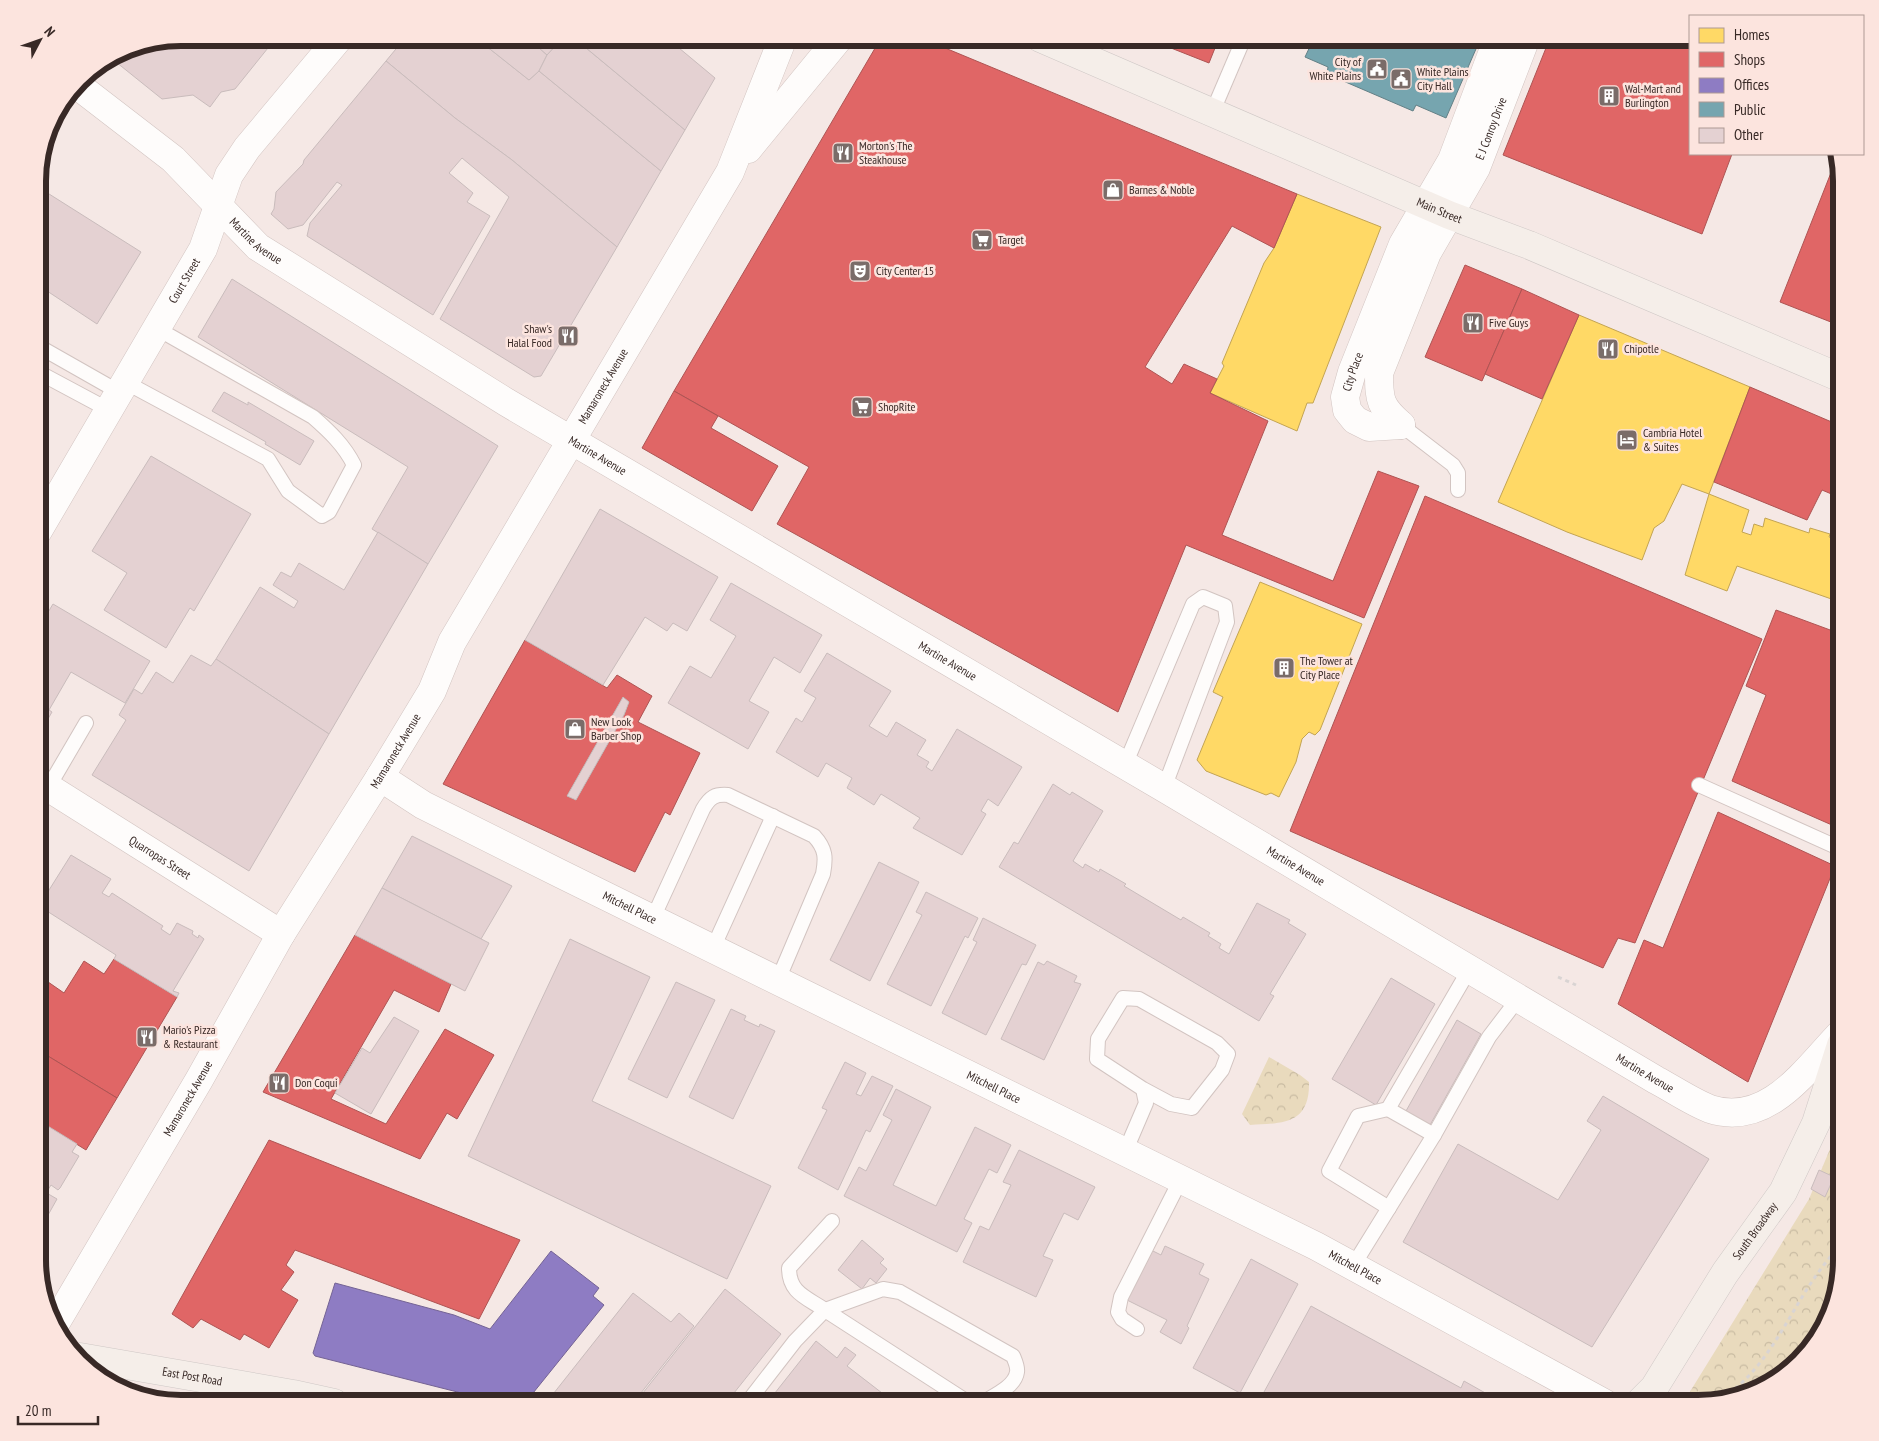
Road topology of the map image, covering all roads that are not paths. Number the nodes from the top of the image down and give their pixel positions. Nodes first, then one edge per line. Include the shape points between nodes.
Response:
1 (332, 46) edge
2 (780, 46) edge
3 (832, 46) edge
4 (1058, 46) edge
5 (1241, 46) edge
6 (1495, 46) edge
7 (1523, 46) edge
8 (83, 89) edge
9 (1212, 113) junction
10 (730, 172) junction
11 (218, 206) junction
12 (1437, 210) junction
13 (156, 328) junction
14 (47, 352) edge
15 (1833, 374) edge
16 (47, 375) edge
17 (117, 395) junction
18 (1401, 425) joint
19 (571, 440) junction
20 (1458, 490) dead end
21 (47, 516) edge
22 (86, 722) dead end
23 (1125, 765) junction
24 (380, 777) junction
25 (47, 779) edge
26 (1699, 785) dead end
27 (47, 788) edge
28 (1164, 788) junction
29 (773, 816) junction
30 (1833, 845) edge
31 (653, 918) junction
32 (281, 934) junction
33 (713, 948) junction
34 (1469, 970) junction
35 (778, 980) junction
36 (1518, 999) junction
37 (1833, 1042) edge
38 (1833, 1072) edge
39 (1143, 1089) junction
40 (1388, 1109) junction
41 (1434, 1135) junction
42 (1125, 1152) junction
43 (1181, 1179) junction
44 (1389, 1208) junction
45 (832, 1222) dead end
46 (1353, 1266) junction
47 (825, 1310) junction
48 (59, 1318) edge
49 (1137, 1329) dead end
50 (90, 1359) edge
51 (296, 1395) edge
52 (755, 1395) edge
53 (955, 1395) edge
54 (996, 1395) edge
55 (1588, 1395) edge
56 (1647, 1395) edge

1 - 11 main road, Court Street via 247,148 229,175
2 - 10 main road, Mamaroneck Avenue
3 - 10 main road, Mamaroneck Avenue
4 - 9 main road, Main Street
5 - 9 lane
6 - 12 main road, E J Conroy Drive via 1452,160
7 - 12 main road, E J Conroy Drive via 1476,168
8 - 11 main road, Martine Avenue via 173,159
9 - 12 main road, Main Street
10 - 19 main road, Mamaroneck Avenue
11 - 13 main road, Court Street via 203,249
11 - 19 main road, Martine Avenue via 258,247
12 - 15 main road, Main Street via 1529,245
12 - 18 main road, City Place via 1427,253 1379,373 1382,404
13 - 17 main road, Court Street
13 - 17 lane via 313,417 332,434 354,465 329,512 322,516 296,499 268,459
14 - 17 lane
16 - 17 lane
17 - 21 main road, Court Street
18 - 20 lane via 1453,465 1458,473
19 - 23 main road, Martine Avenue
19 - 24 main road, Mamaroneck Avenue via 452,642 432,691
22 - 25 lane
23 - 28 main road, Martine Avenue
23 - 28 lane via 1192,604 1203,597 1225,606 1227,622
24 - 31 main road, Mitchell Place via 423,805
24 - 32 main road, Mamaroneck Avenue
26 - 30 lane
27 - 32 main road, Quarropas Street
28 - 34 main road, Martine Avenue
29 - 31 lane via 728,795 717,794 709,799
29 - 33 lane
29 - 35 lane via 814,836 822,844 826,857 823,874
31 - 33 main road, Mitchell Place
32 - 48 main road, Mamaroneck Avenue
33 - 35 main road, Mitchell Place
34 - 36 main road, Martine Avenue
34 - 40 lane
35 - 42 main road, Mitchell Place
36 - 37 main road, Martine Avenue via 1709,1108 1734,1114 1752,1111 1783,1094
36 - 41 lane via 1489,1037
38 - 56 main road, South Broadway via 1816,1122 1783,1192 1725,1273
39 - 39 lane via 1097,1059 1098,1039 1123,998 1139,999 1216,1043 1228,1054 1222,1070 1192,1108 1171,1104
39 - 42 lane via 1146,1103
40 - 41 lane
40 - 44 lane via 1358,1116 1329,1171
41 - 44 lane
42 - 43 main road, Mitchell Place
43 - 46 main road, Mitchell Place
43 - 49 lane via 1121,1297 1118,1312 1122,1319
44 - 46 lane
45 - 47 lane via 789,1268 789,1282
46 - 55 main road, Mitchell Place
47 - 52 lane via 795,1341
47 - 53 lane
47 - 54 lane via 883,1289 900,1292 1013,1356 1018,1370 1014,1379
50 - 51 main road, East Post Road

